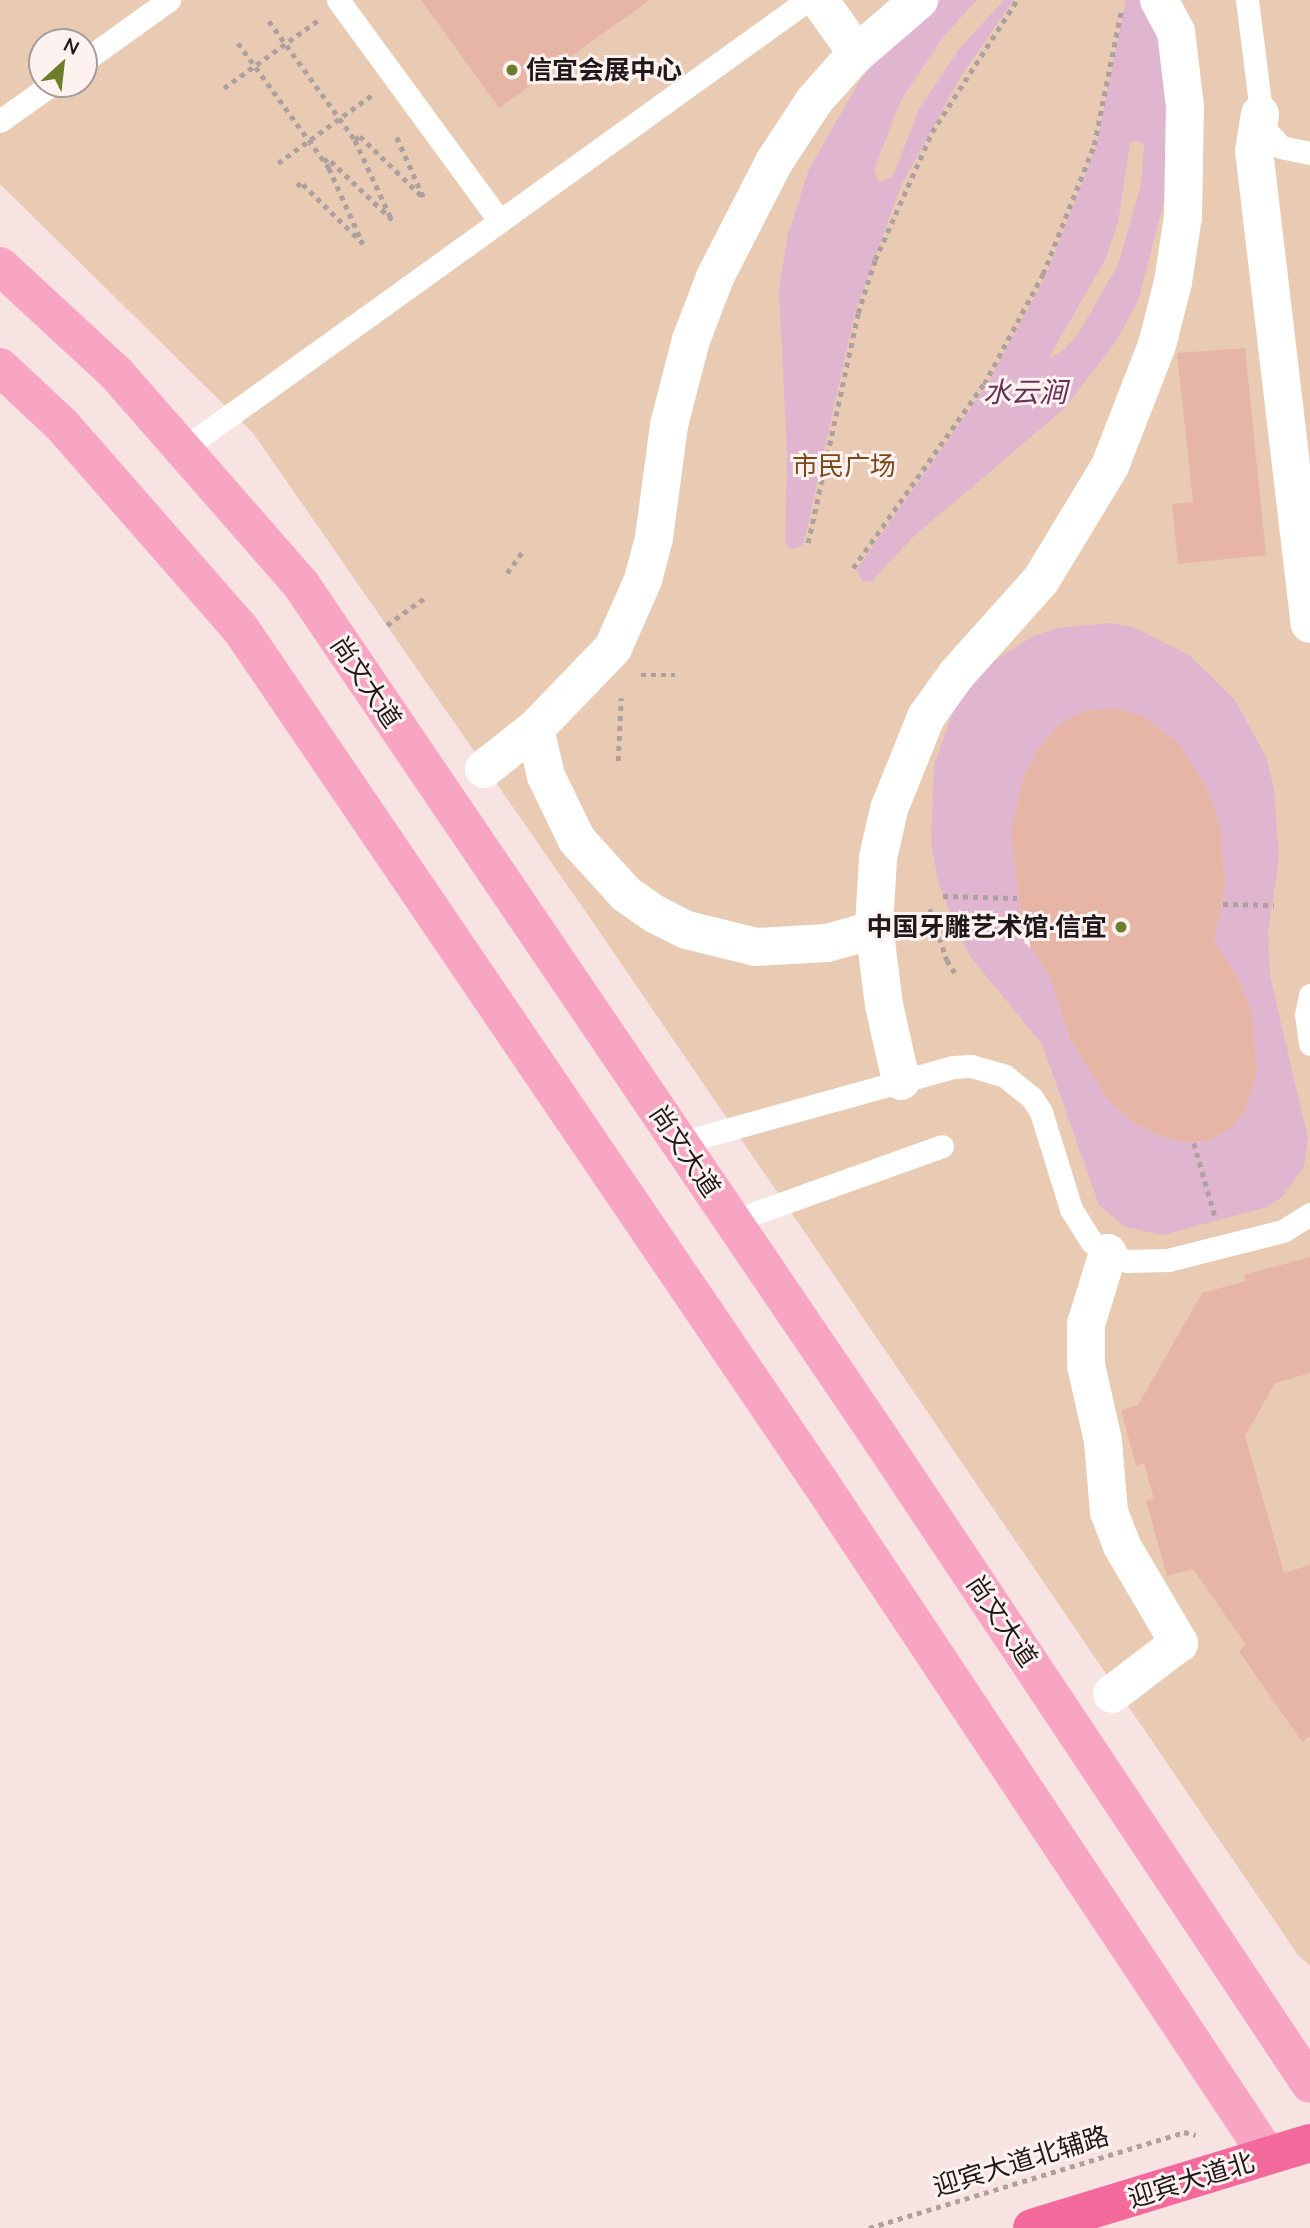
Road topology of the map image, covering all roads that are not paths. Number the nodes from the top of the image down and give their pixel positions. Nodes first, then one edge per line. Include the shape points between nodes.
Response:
1 (169, 0) edge
2 (807, 0) edge
3 (819, 0) edge
4 (919, 0) edge
5 (1247, 0) edge
6 (340, 2) edge
7 (1165, 4) edge
8 (98, 51) edge
9 (857, 53) junction
10 (32, 98) edge
11 (1260, 114) junction
12 (0, 121) edge
13 (1310, 153) edge
14 (500, 221) junction
15 (0, 265) edge
16 (0, 367) edge
17 (183, 449) junction
18 (1310, 624) edge
19 (535, 729) junction
20 (484, 769) dead end
21 (874, 930) junction
22 (1310, 995) edge
23 (1310, 1044) edge
24 (901, 1081) junction
25 (679, 1143) junction
26 (942, 1146) dead end
27 (1310, 1214) edge
28 (733, 1221) junction
29 (1108, 1253) junction
30 (1112, 1694) dead end
31 (1310, 2084) edge
32 (1310, 2143) edge
33 (1268, 2156) junction
34 (1032, 2228) edge

1 - 8 lane
2 - 14 lane
3 - 9 street
4 - 9 street
5 - 11 lane
6 - 14 lane
7 - 21 street via 1180,52 1186,162 1173,282 1157,345 1110,466 1077,523 1041,580 956,675 921,729 889,809 878,858
9 - 19 street via 814,101 774,162 715,278 691,340 672,413 654,538 631,615 613,648
10 - 12 lane
11 - 13 lane via 1275,143 1294,153
11 - 18 street via 1254,150
14 - 17 lane
15 - 17 main road, 尚文大道 via 116,373
16 - 33 main road via 62,425 240,628 820,1482
17 - 25 main road, 尚文大道 via 300,583
19 - 20 street
19 - 21 street via 546,776 577,840 600,869 655,914 687,930 756,947 827,943
21 - 24 street
22 - 23 lane via 1306,1016
24 - 25 lane
24 - 29 lane via 971,1066 988,1069 1020,1086 1041,1112 1079,1227
25 - 28 main road, 尚文大道
26 - 28 lane
27 - 29 lane via 1283,1231 1168,1261 1127,1261
28 - 31 main road, 尚文大道
29 - 30 street via 1086,1324 1086,1365 1103,1441 1109,1512 1122,1546 1179,1643
32 - 33 highway, 迎宾大道北
33 - 34 highway, 迎宾大道北

